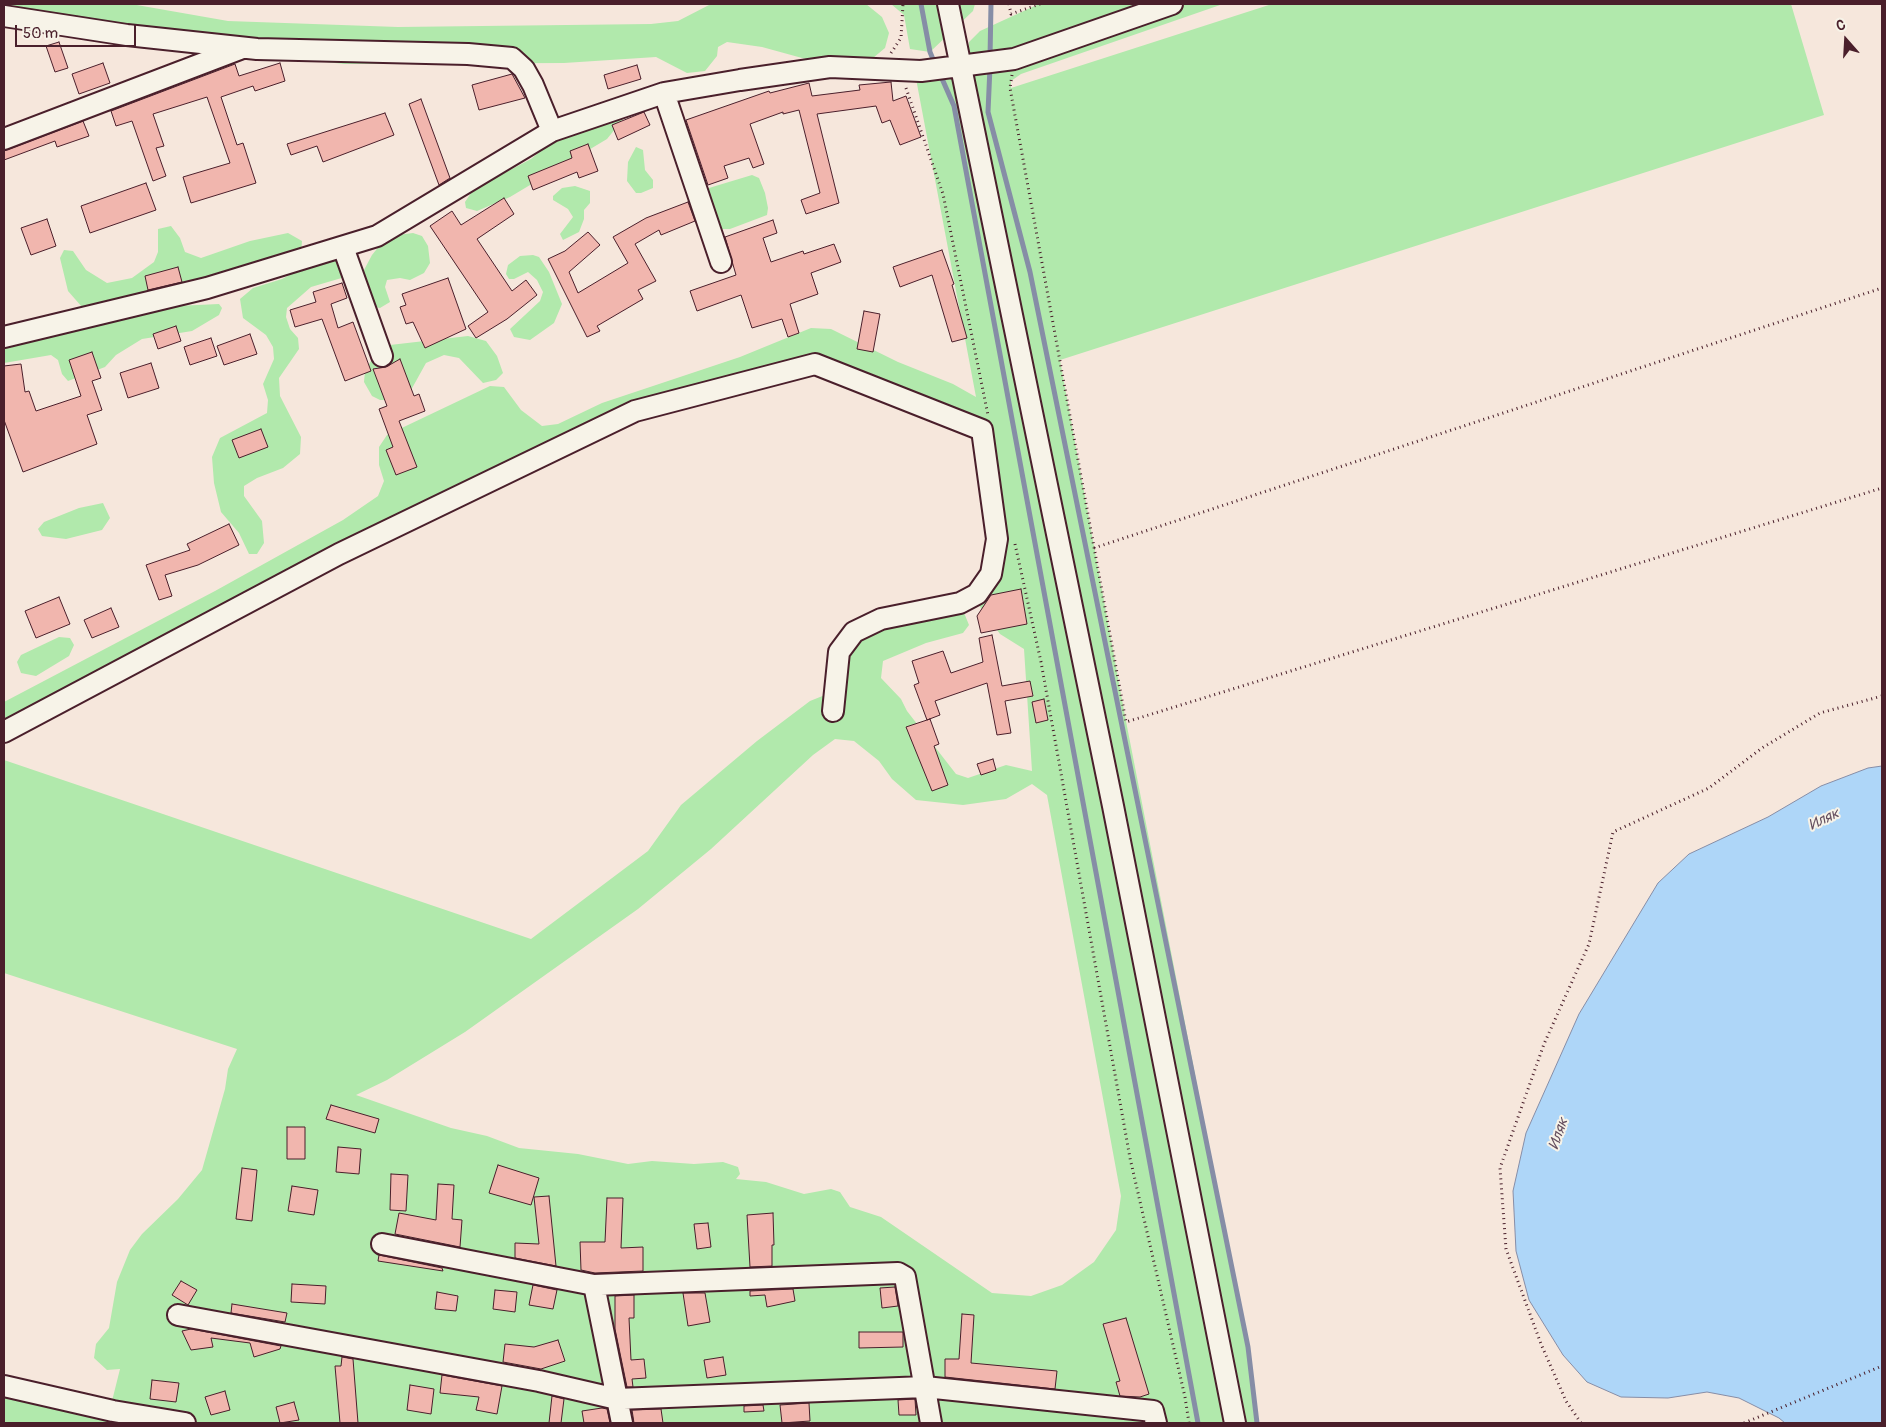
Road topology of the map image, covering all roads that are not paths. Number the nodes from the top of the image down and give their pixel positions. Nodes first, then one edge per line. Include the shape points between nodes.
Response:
1 (948, 4) edge
2 (1172, 4) edge
3 (4, 16) edge
4 (244, 48) junction
5 (963, 66) junction
6 (664, 93) junction
7 (552, 131) junction
8 (4, 139) edge
9 (343, 247) junction
10 (721, 262) dead end
11 (4, 337) edge
12 (382, 356) dead end
13 (833, 711) dead end
14 (4, 732) edge
15 (382, 1244) dead end
16 (594, 1285) junction
17 (178, 1315) dead end
18 (4, 1386) edge
19 (925, 1387) junction
20 (617, 1399) junction
21 (185, 1423) edge
22 (622, 1423) edge
23 (931, 1423) edge
24 (1156, 1423) edge
25 (1235, 1423) edge

1 - 5 street
2 - 5 street via 1007,60
3 - 4 street via 126,35
4 - 7 street via 512,58 524,69 533,85
4 - 8 street
5 - 6 street via 922,71 891,63 830,67
5 - 25 street via 970,116 1113,806
6 - 7 street
6 - 10 street
7 - 9 street via 377,236
9 - 11 street via 207,288
9 - 12 street
13 - 14 street via 839,652 854,632 881,619 960,603 977,594 991,574 997,539 982,430 815,364 635,411 339,554
15 - 16 street
16 - 19 street via 898,1273 905,1277
16 - 20 street
17 - 20 street via 539,1381
18 - 21 street via 113,1411
19 - 20 street
19 - 23 street
19 - 24 street via 1153,1411
20 - 22 street

